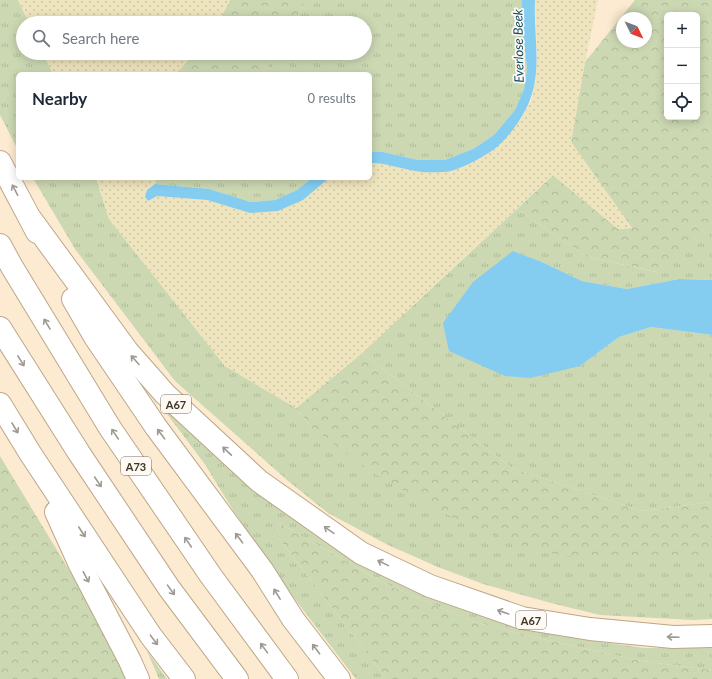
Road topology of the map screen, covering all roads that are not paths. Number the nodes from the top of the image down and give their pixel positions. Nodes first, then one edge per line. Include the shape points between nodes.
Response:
1 (0, 162) edge
2 (30, 218) junction
3 (0, 244) edge
4 (0, 328) edge
5 (0, 404) edge
6 (30, 453) junction
7 (712, 636) edge
8 (138, 679) edge
9 (184, 679) edge
10 (237, 679) edge
11 (287, 679) edge
12 (339, 679) edge

2 -> 1 highway
7 -> 2 highway, A67 via 673,637 590,629 522,618 430,586 362,553 259,481 166,394 128,352
12 -> 2 highway via 156,427 95,337
11 -> 3 highway, A73 via 211,576 110,428
4 -> 10 highway via 169,588
5 -> 6 highway
6 -> 8 highway via 80,565
6 -> 9 highway via 151,636

